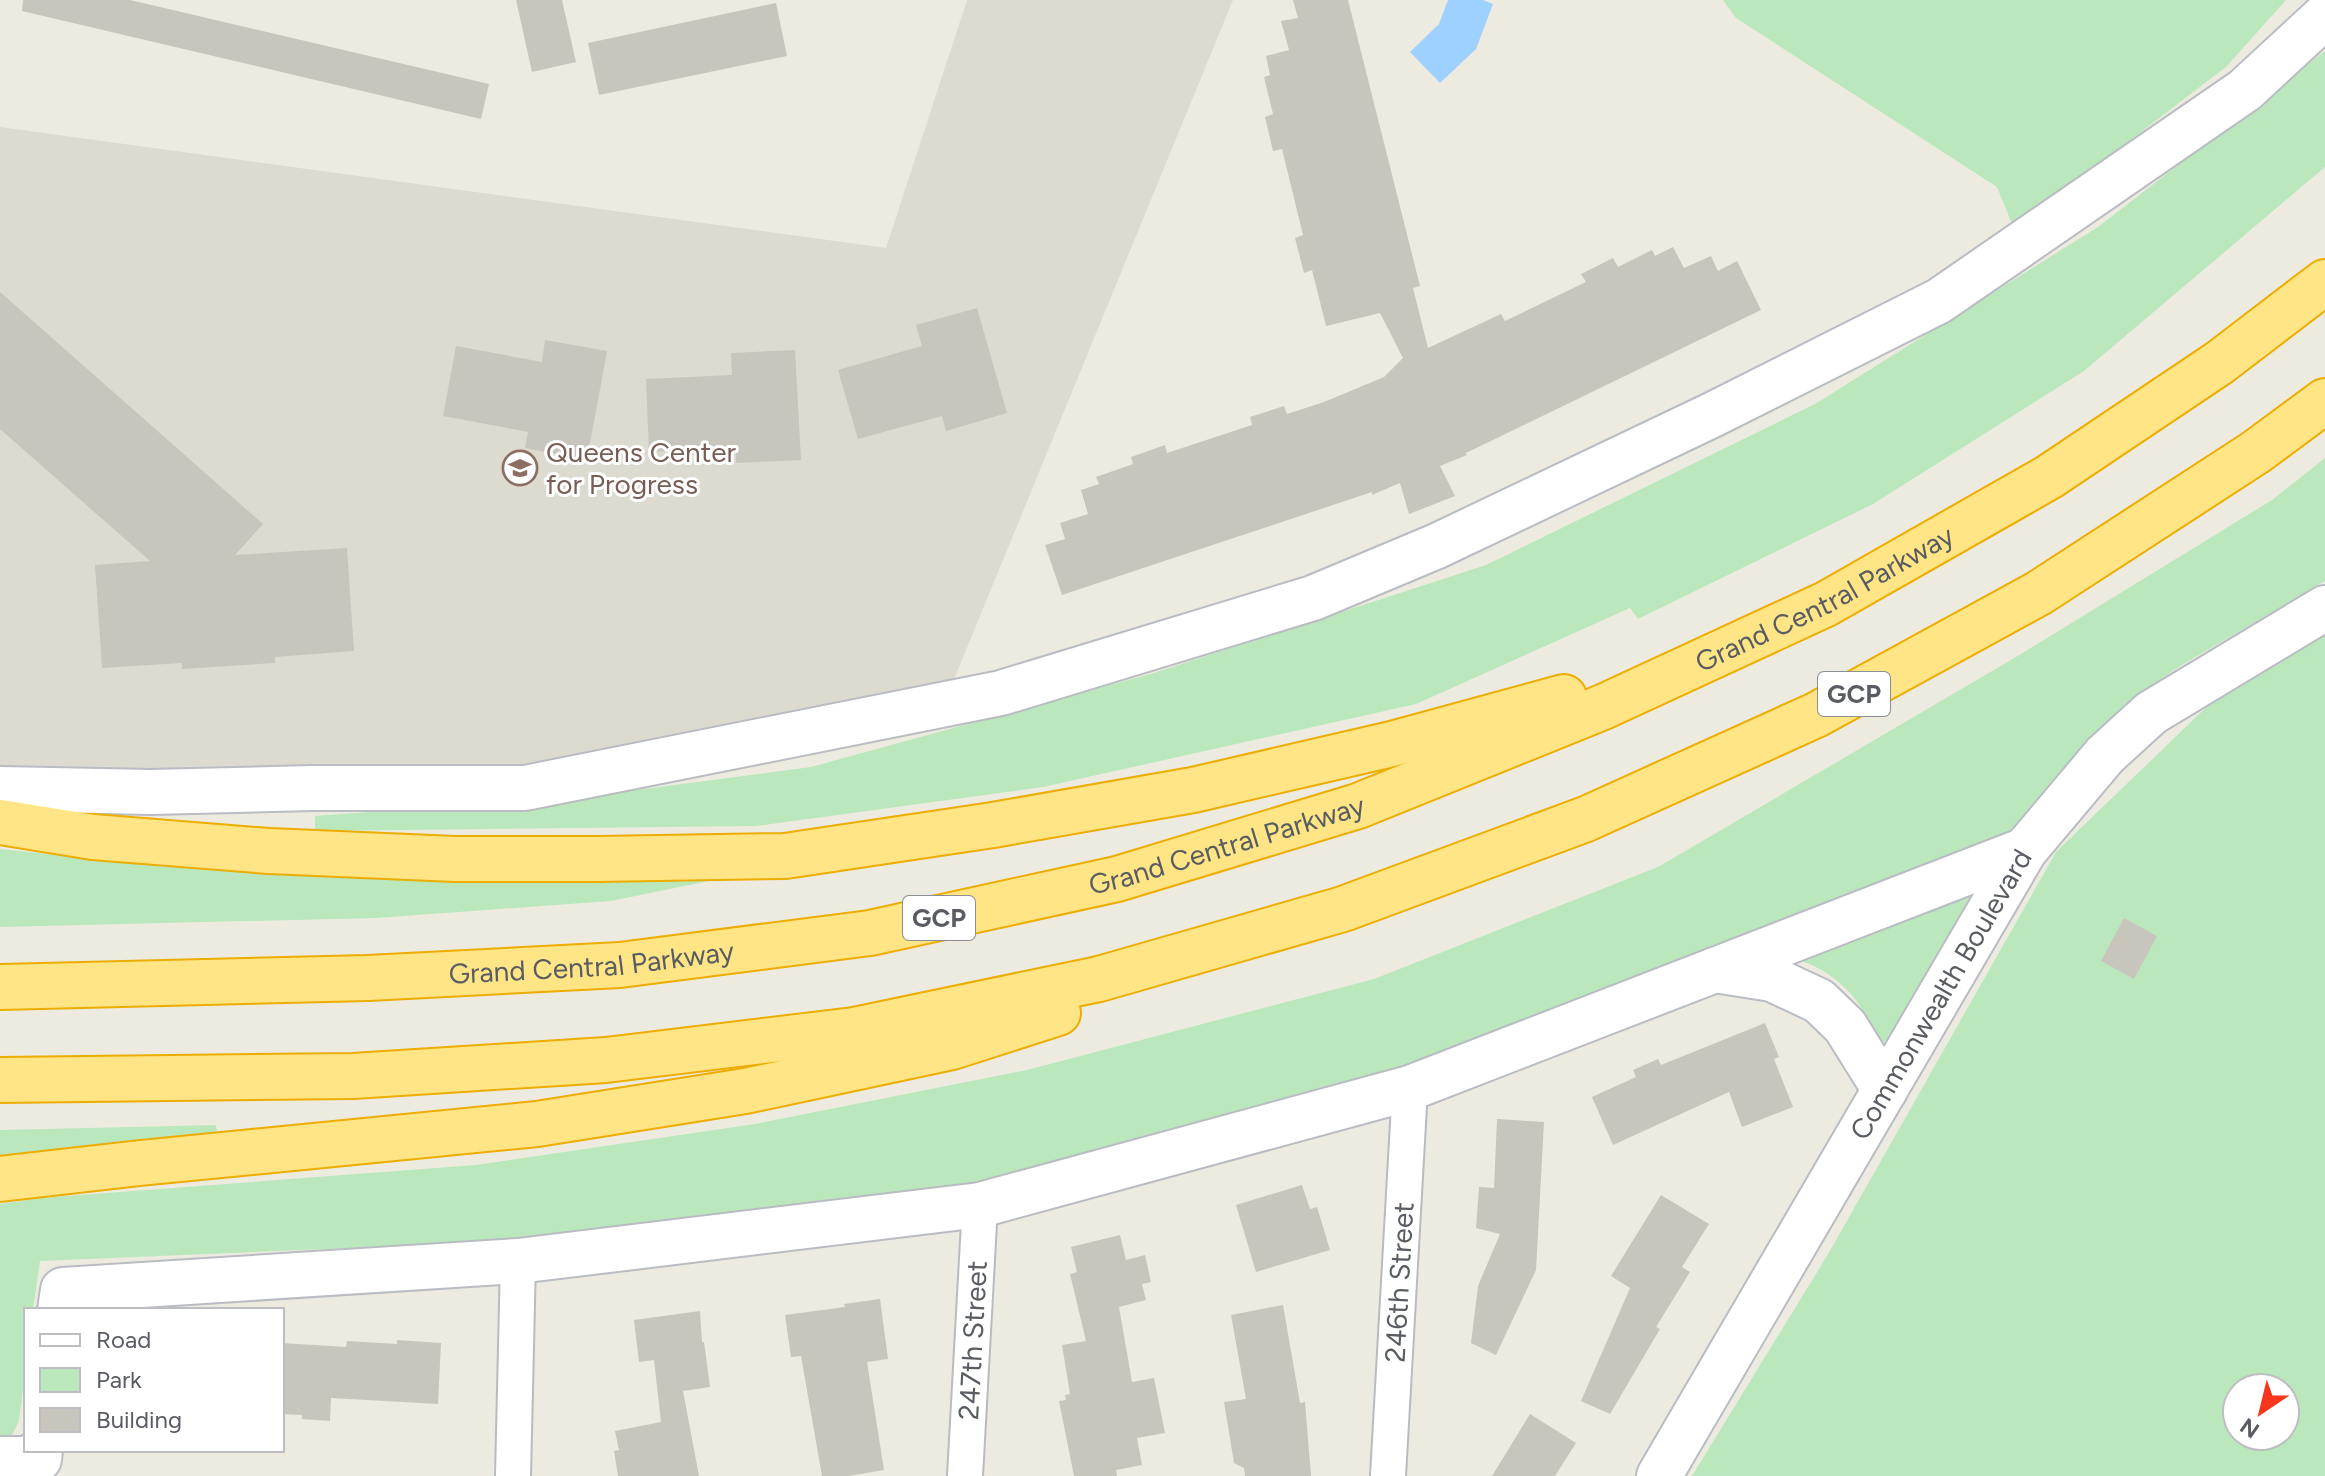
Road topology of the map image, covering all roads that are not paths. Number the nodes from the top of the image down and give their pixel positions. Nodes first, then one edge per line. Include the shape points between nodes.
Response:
1 (2325, 16) edge
2 (2325, 282) edge
3 (2325, 401) edge
4 (1826, 604) junction
5 (2325, 608) edge
6 (0, 789) edge
7 (0, 822) edge
8 (2025, 850) junction
9 (1343, 909) junction
10 (1712, 970) junction
11 (0, 987) edge
12 (0, 1080) edge
13 (1410, 1088) junction
14 (1885, 1090) junction
15 (0, 1179) edge
16 (980, 1205) junction
17 (518, 1261) junction
18 (62, 1300) edge
19 (513, 1476) edge
20 (965, 1476) edge
21 (1388, 1476) edge
22 (1659, 1476) edge

1 - 6 street via 2245,90 1939,301 1437,546 1313,598 1001,693 525,788
2 - 4 highway, Grand Central Parkway / GCP via 2219,363 2049,477
3 - 9 highway, GCP via 2039,593 1816,715 1586,819
4 - 7 highway via 1585,691 1392,744 1193,790 785,856 455,859 269,851 93,837
4 - 11 highway, Grand Central Parkway / GCP via 1603,707 1358,806 1117,879 870,933 620,965 368,978
5 - 8 street, Commonwealth Boulevard via 2151,713 2105,755
8 - 10 street
8 - 14 street, Commonwealth Boulevard
9 - 12 highway, GCP via 1099,979 854,1030 606,1060 353,1076
9 - 15 highway via 1161,980 952,1047 745,1091 537,1124
10 - 13 street
10 - 14 street via 1772,979 1819,1001 1845,1026
13 - 16 street
13 - 21 street, 246th Street
14 - 22 street, Commonwealth Boulevard
16 - 17 street
16 - 20 street, 247th Street
17 - 18 street
17 - 19 street

